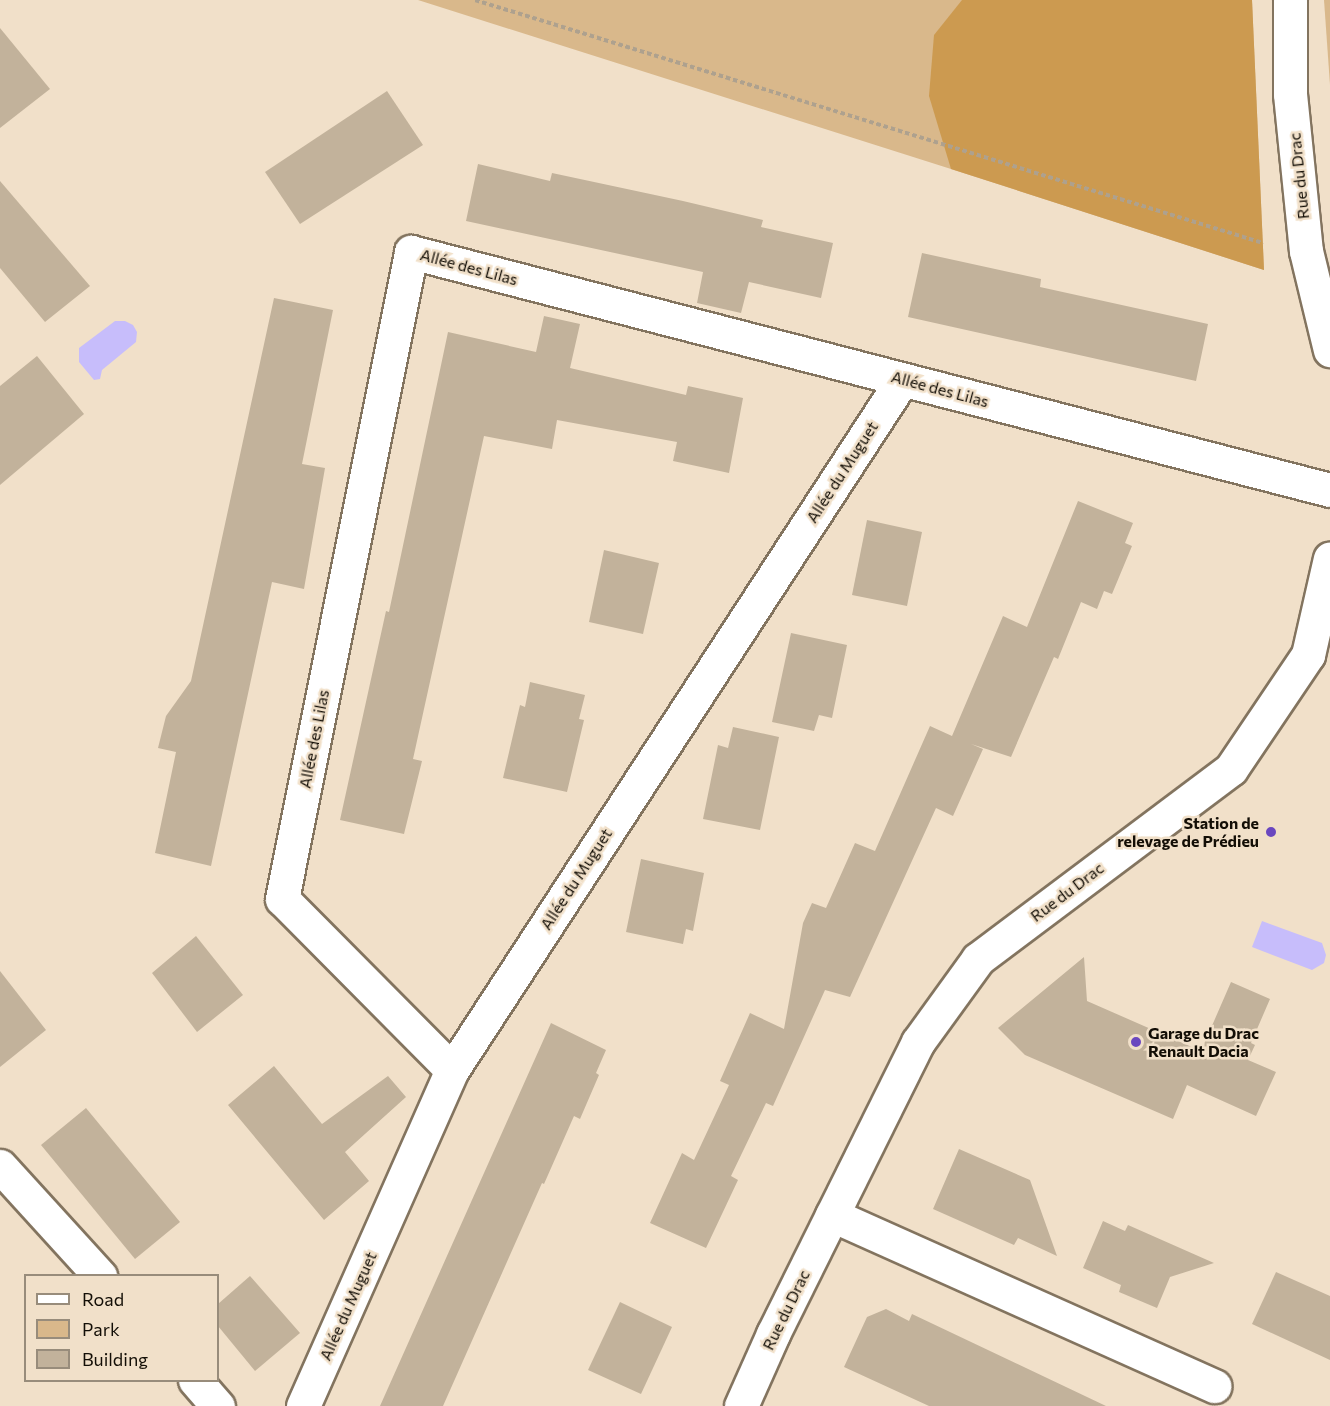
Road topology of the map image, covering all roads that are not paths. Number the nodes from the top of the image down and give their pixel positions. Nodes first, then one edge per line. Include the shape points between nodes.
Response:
1 (1290, 0) edge
2 (1330, 350) edge
3 (902, 380) junction
4 (1330, 490) edge
5 (1330, 558) edge
6 (452, 1070) junction
7 (0, 1166) edge
8 (832, 1215) junction
9 (99, 1274) edge
10 (197, 1382) edge
11 (1215, 1386) dead end
12 (218, 1406) edge
13 (303, 1406) edge
14 (741, 1406) edge

1 - 2 street, Rue du Drac via 1290,94 1306,251
3 - 4 street, Allée des Lilas
3 - 6 street, Allée du Muguet
3 - 6 street, Allée des Lilas via 411,252 282,899
5 - 8 street, Rue du Drac via 1308,655 1231,769 978,959 918,1042
6 - 13 street, Allée du Muguet
7 - 9 street
8 - 11 street
8 - 14 street, Rue du Drac
10 - 12 street

